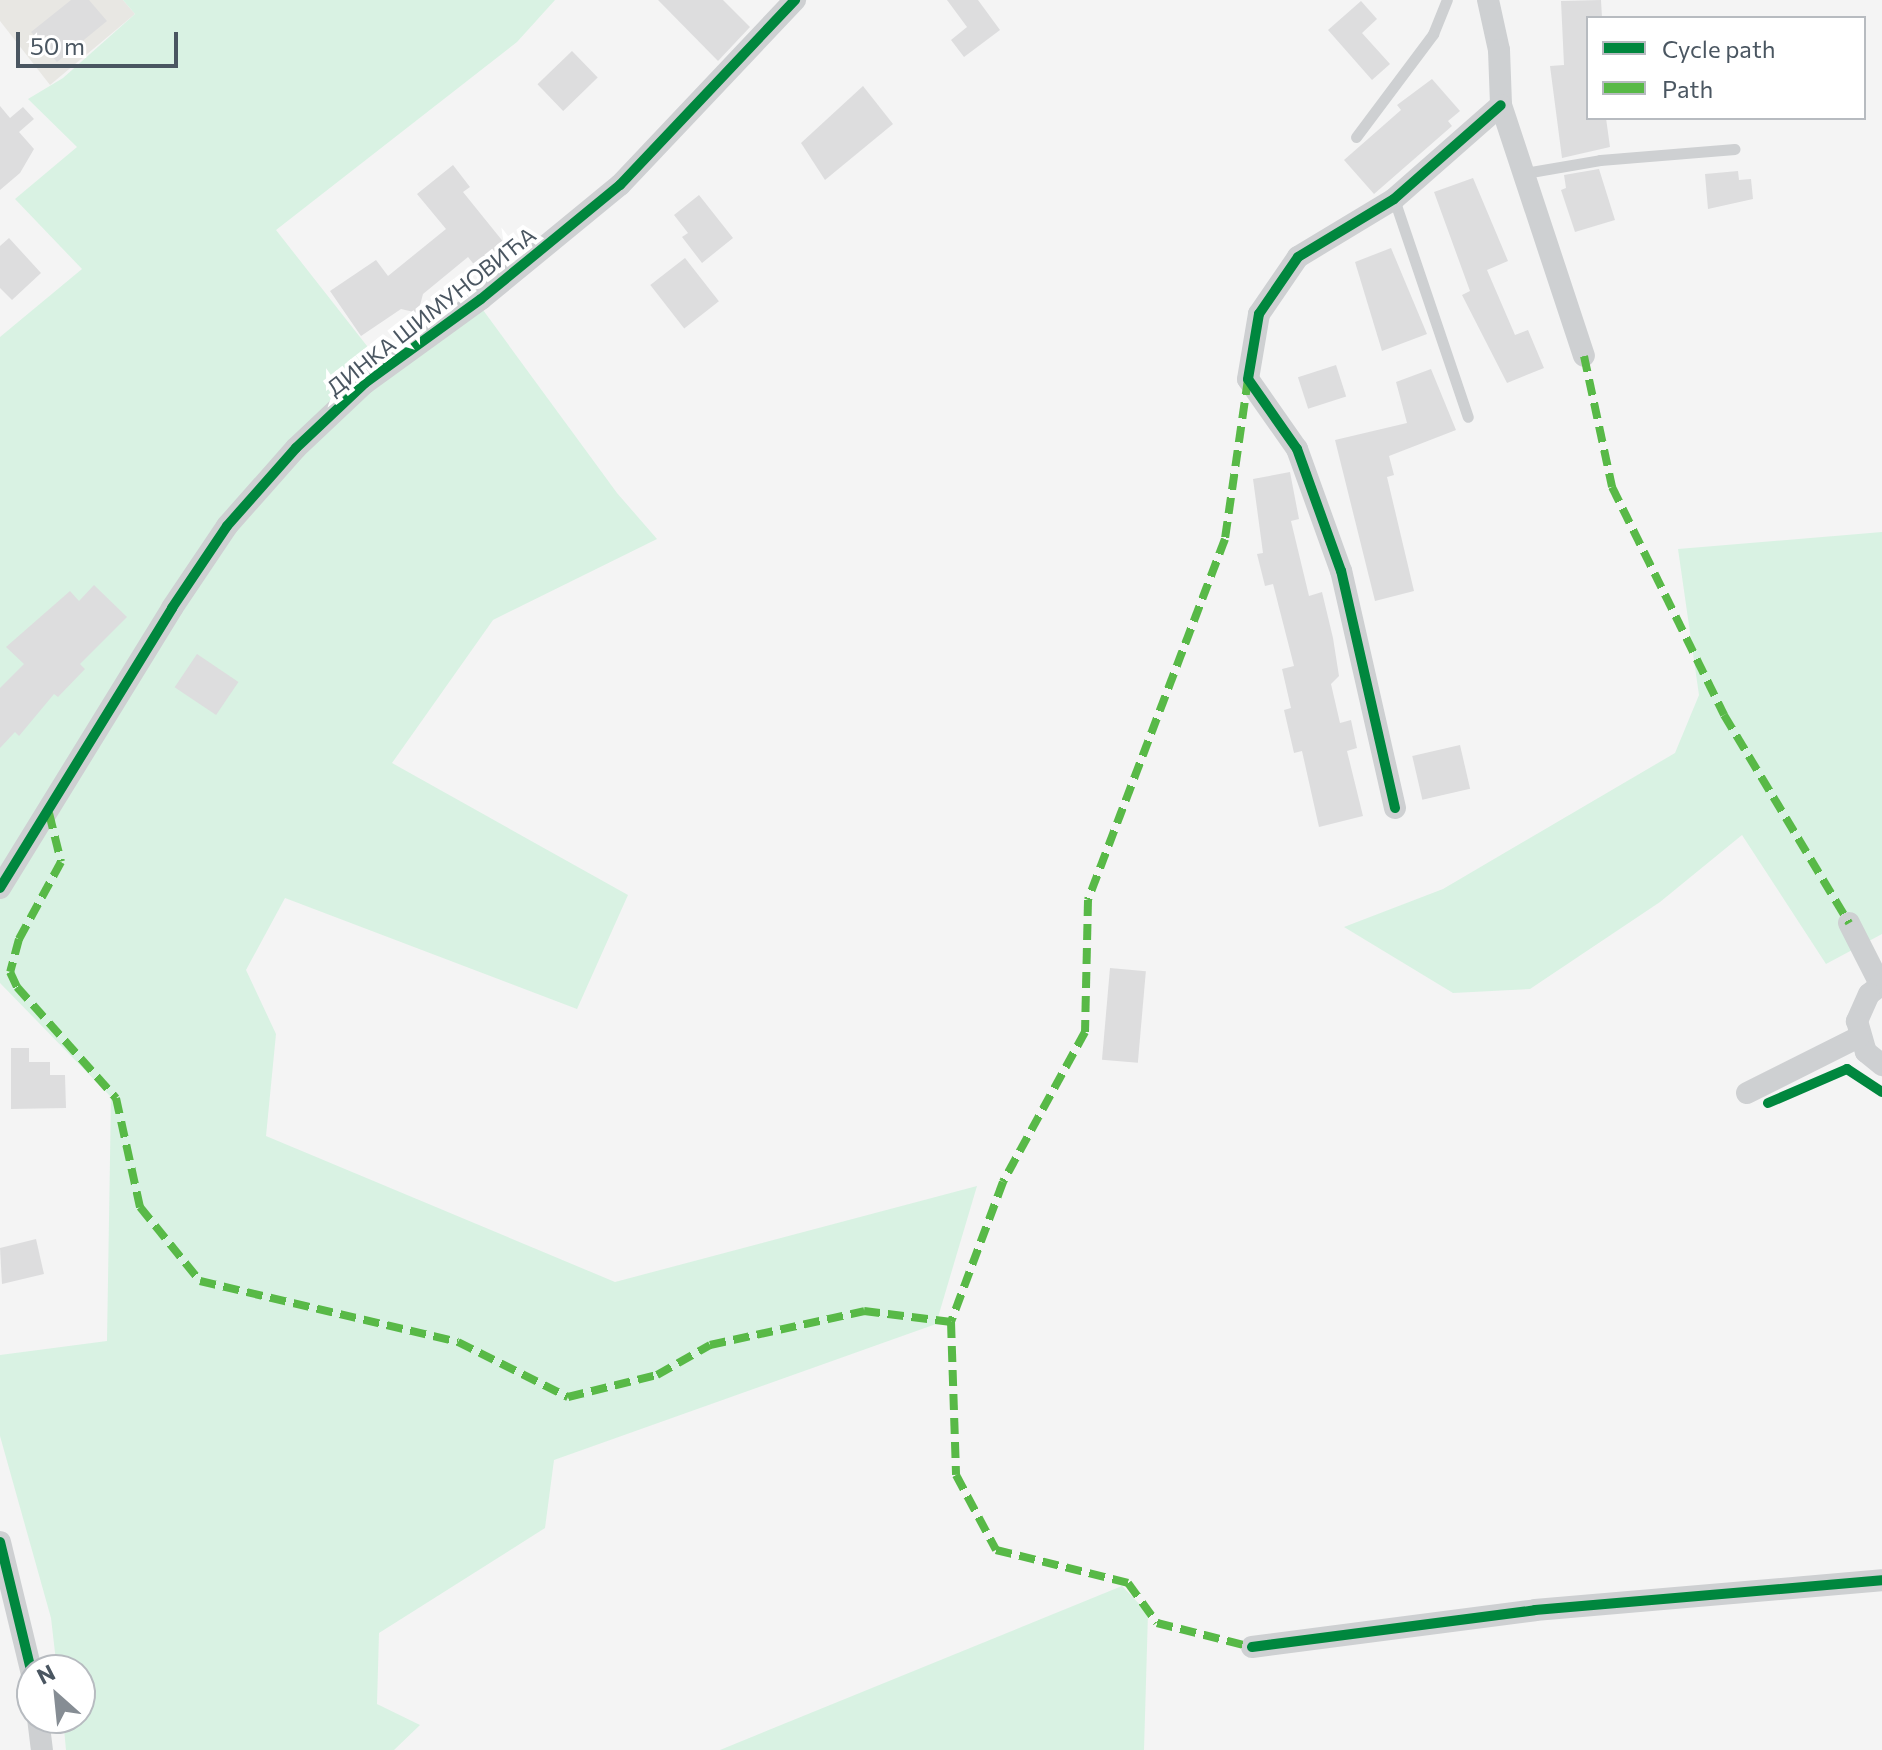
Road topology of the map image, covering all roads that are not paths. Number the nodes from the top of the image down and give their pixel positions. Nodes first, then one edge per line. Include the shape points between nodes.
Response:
1 (795, 0) edge
2 (1447, 0) edge
3 (1488, 0) edge
4 (1501, 105) junction
5 (1356, 137) dead end
6 (1735, 149) dead end
7 (1525, 173) junction
8 (1394, 199) junction
9 (1584, 356) dead end
10 (1468, 417) dead end
11 (1395, 808) dead end
12 (0, 888) edge
13 (1849, 923) dead end
14 (1881, 984) edge
15 (1859, 1037) junction
16 (1882, 1065) edge
17 (1747, 1093) dead end
18 (0, 1542) edge
19 (1882, 1580) edge
20 (1252, 1647) dead end
21 (27, 1654) edge

1 - 12 street, ДИНКА ШИМУНОВИЋА via 620,185 481,299 365,383 296,448 227,526
2 - 5 lane via 1433,34
3 - 4 street via 1499,50
4 - 7 street
4 - 8 street
6 - 7 lane via 1600,160
7 - 9 street
8 - 10 lane
8 - 11 street via 1298,257 1259,314 1248,379 1297,449 1341,571
13 - 14 street
14 - 15 street via 1861,1006
15 - 16 street
15 - 17 street
18 - 21 street
19 - 20 street via 1535,1610

